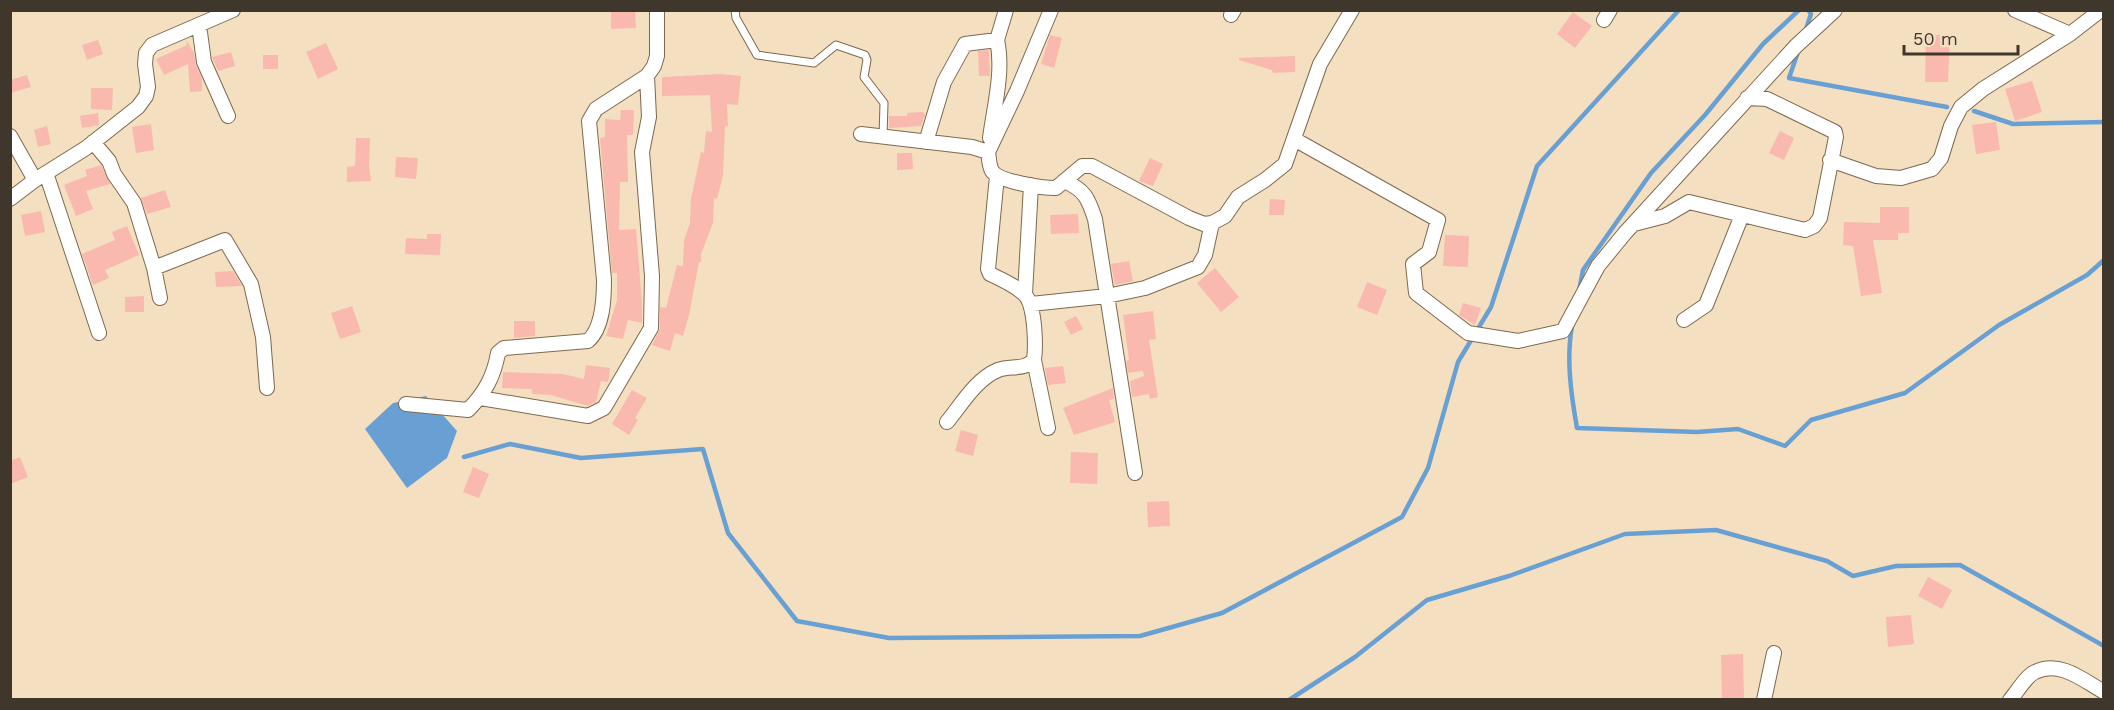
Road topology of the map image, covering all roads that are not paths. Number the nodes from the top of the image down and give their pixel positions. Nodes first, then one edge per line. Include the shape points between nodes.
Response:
1 (233, 10) edge
2 (657, 10) edge
3 (735, 10) edge
4 (1006, 10) edge
5 (1051, 10) edge
6 (1352, 10) edge
7 (1835, 10) edge
8 (2015, 10) edge
9 (2101, 10) edge
10 (199, 25) junction
11 (2070, 34) junction
12 (998, 40) junction
13 (647, 76) junction
14 (1747, 98) junction
15 (228, 116) dead end
16 (861, 134) dead end
17 (10, 136) edge
18 (883, 136) junction
19 (1294, 138) junction
20 (93, 142) junction
21 (926, 142) junction
22 (988, 152) junction
23 (1830, 160) junction
24 (40, 176) junction
25 (998, 176) junction
26 (1065, 181) junction
27 (1031, 185) junction
28 (10, 199) edge
29 (1742, 215) junction
30 (1212, 223) junction
31 (1634, 224) junction
32 (154, 268) junction
33 (1107, 296) junction
34 (160, 298) dead end
35 (1028, 299) junction
36 (1684, 320) dead end
37 (99, 333) dead end
38 (1034, 360) junction
39 (267, 388) dead end
40 (480, 398) junction
41 (406, 404) dead end
42 (946, 422) dead end
43 (1048, 428) dead end
44 (1135, 473) dead end
45 (1774, 653) dead end
46 (2103, 692) edge
47 (1764, 699) edge
48 (2010, 699) edge

1 - 10 street
2 - 13 street via 657,56
3 - 18 lane via 757,55 814,63 836,45 865,55 864,77 884,104
4 - 12 street
5 - 22 street
6 - 19 street via 1320,64
7 - 14 street
8 - 11 street
9 - 11 street
10 - 15 street via 204,62
10 - 20 street via 152,45 146,53 146,96 138,107
11 - 23 street via 1961,107 1941,158 1932,169 1901,178 1876,176
12 - 21 street via 965,44 944,82
12 - 22 street via 998,76
13 - 40 street via 596,109 589,121 604,280 596,335 588,341 504,348 498,353 494,373
13 - 40 street via 649,117 642,152 652,276 651,328 604,408 588,416
14 - 23 street via 1767,99 1833,130 1836,136
14 - 31 street
16 - 18 street
17 - 24 street
18 - 21 street
19 - 30 street via 1285,164 1238,197 1225,216
19 - 31 street via 1438,220 1429,252 1413,264 1416,293 1468,333 1518,341 1563,331 1598,266
20 - 24 street
20 - 32 street via 134,203
21 - 22 street
22 - 25 street via 991,170
23 - 29 street via 1820,218 1814,226 1805,230
24 - 28 street
24 - 37 street
25 - 27 street
25 - 35 street via 988,269
26 - 27 street via 1056,188
26 - 30 street via 1082,166 1092,166 1189,218
26 - 33 street via 1077,186 1088,198
27 - 35 street
29 - 31 street via 1689,202 1665,216
29 - 36 street via 1707,305
30 - 33 street via 1205,255 1197,267 1145,288
32 - 34 street
32 - 39 street via 225,240 251,284 263,338
33 - 35 street
33 - 44 street
35 - 38 street
38 - 42 street via 1028,366 998,370 981,381
38 - 43 street
40 - 41 street via 468,410
45 - 47 street
46 - 48 street via 2066,670 2050,668 2033,672

